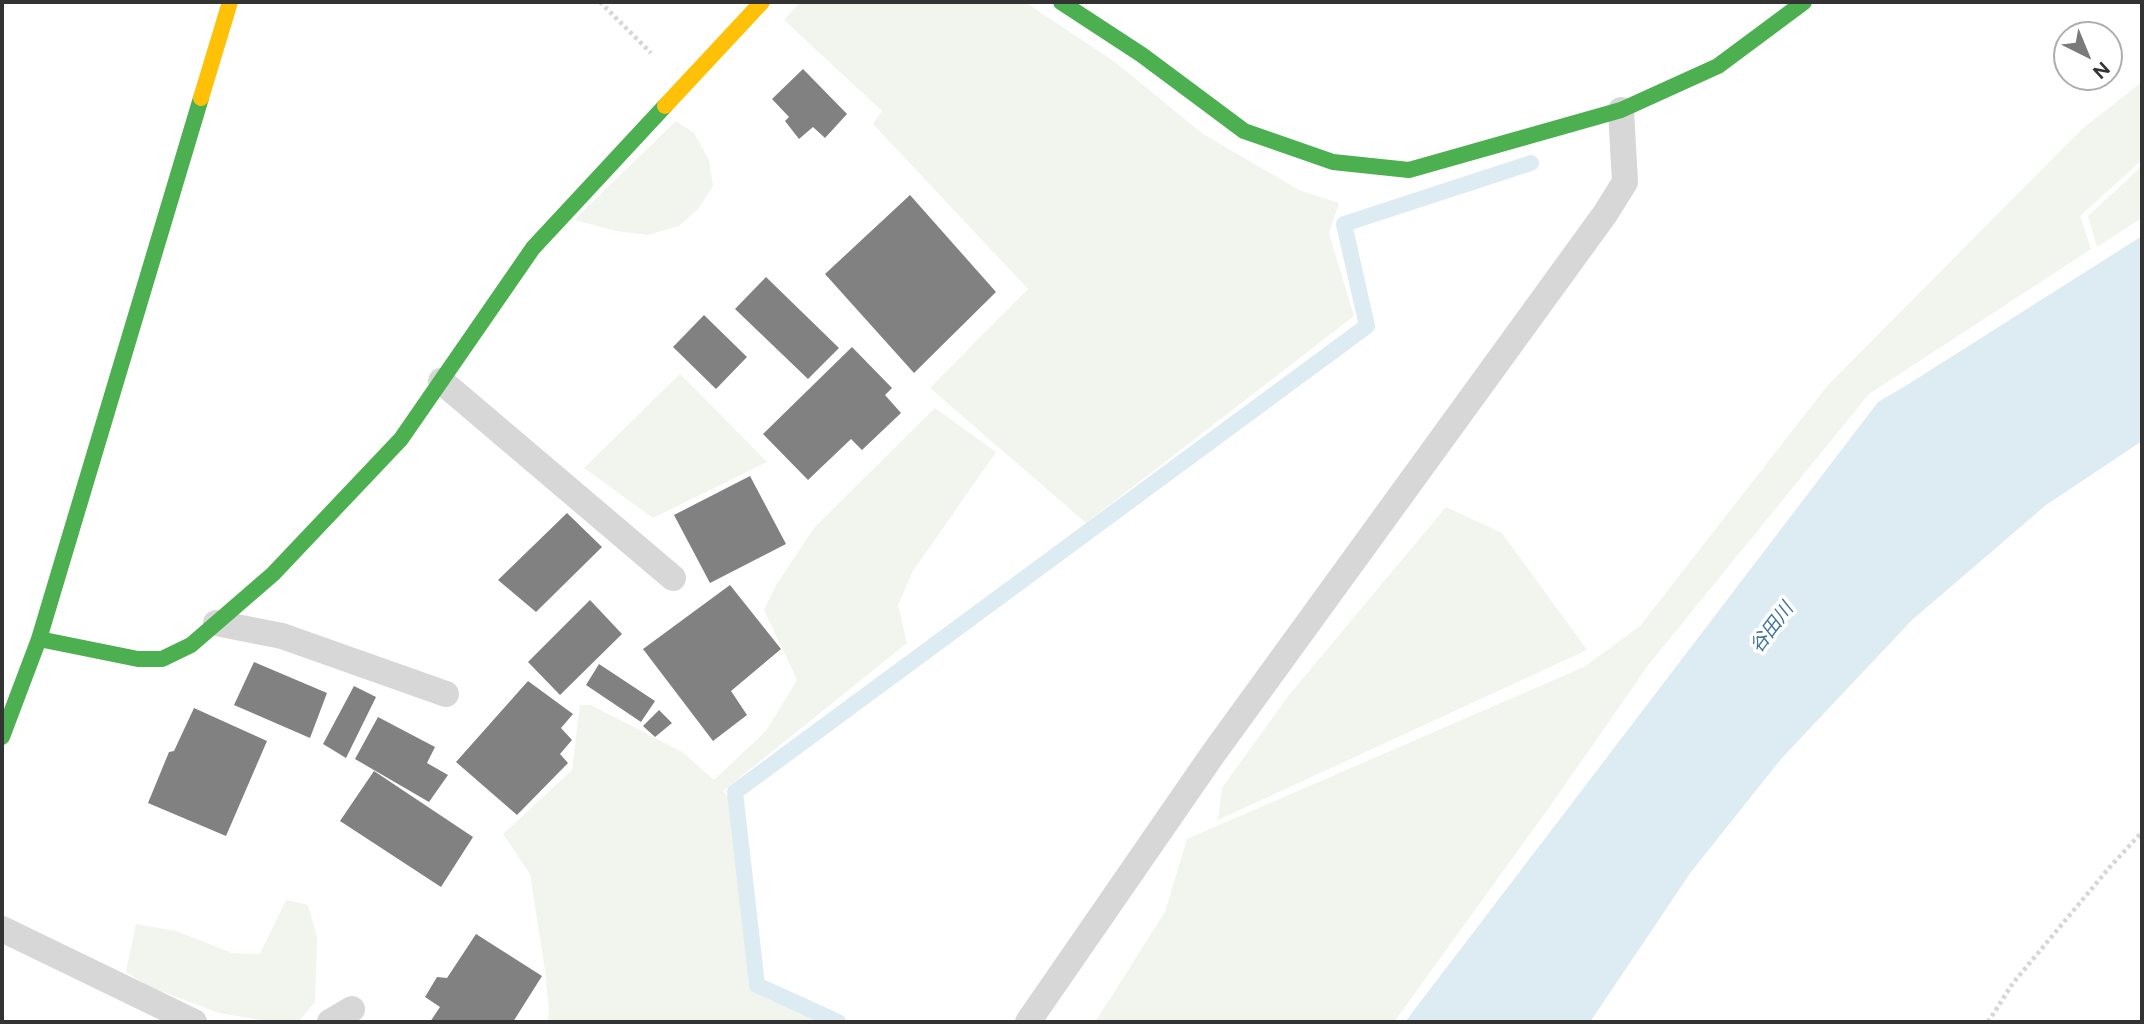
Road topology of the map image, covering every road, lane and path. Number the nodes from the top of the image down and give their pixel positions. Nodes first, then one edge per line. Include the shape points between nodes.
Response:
1 (230, 2) edge
2 (600, 2) edge
3 (762, 2) edge
4 (1061, 2) edge
5 (1804, 2) edge
6 (683, 86) junction
7 (1621, 110) junction
8 (441, 380) junction
9 (673, 578) dead end
10 (216, 623) junction
11 (39, 639) junction
12 (446, 694) dead end
13 (2, 737) edge
14 (2142, 832) edge
15 (2, 929) edge
16 (194, 1022) edge
17 (1028, 1022) edge
18 (1988, 1022) edge

1 - 11 street
2 - 6 path
3 - 6 street
4 - 7 street via 1244,131 1333,162 1409,170
5 - 7 street via 1718,66
6 - 8 street via 533,248
7 - 17 lane via 1625,182 1605,214 1213,754
8 - 9 lane
8 - 10 street via 401,439 273,574
10 - 11 street via 191,645 162,659 138,659
10 - 12 lane via 282,636
11 - 13 street
14 - 18 path via 2013,983
15 - 16 lane

